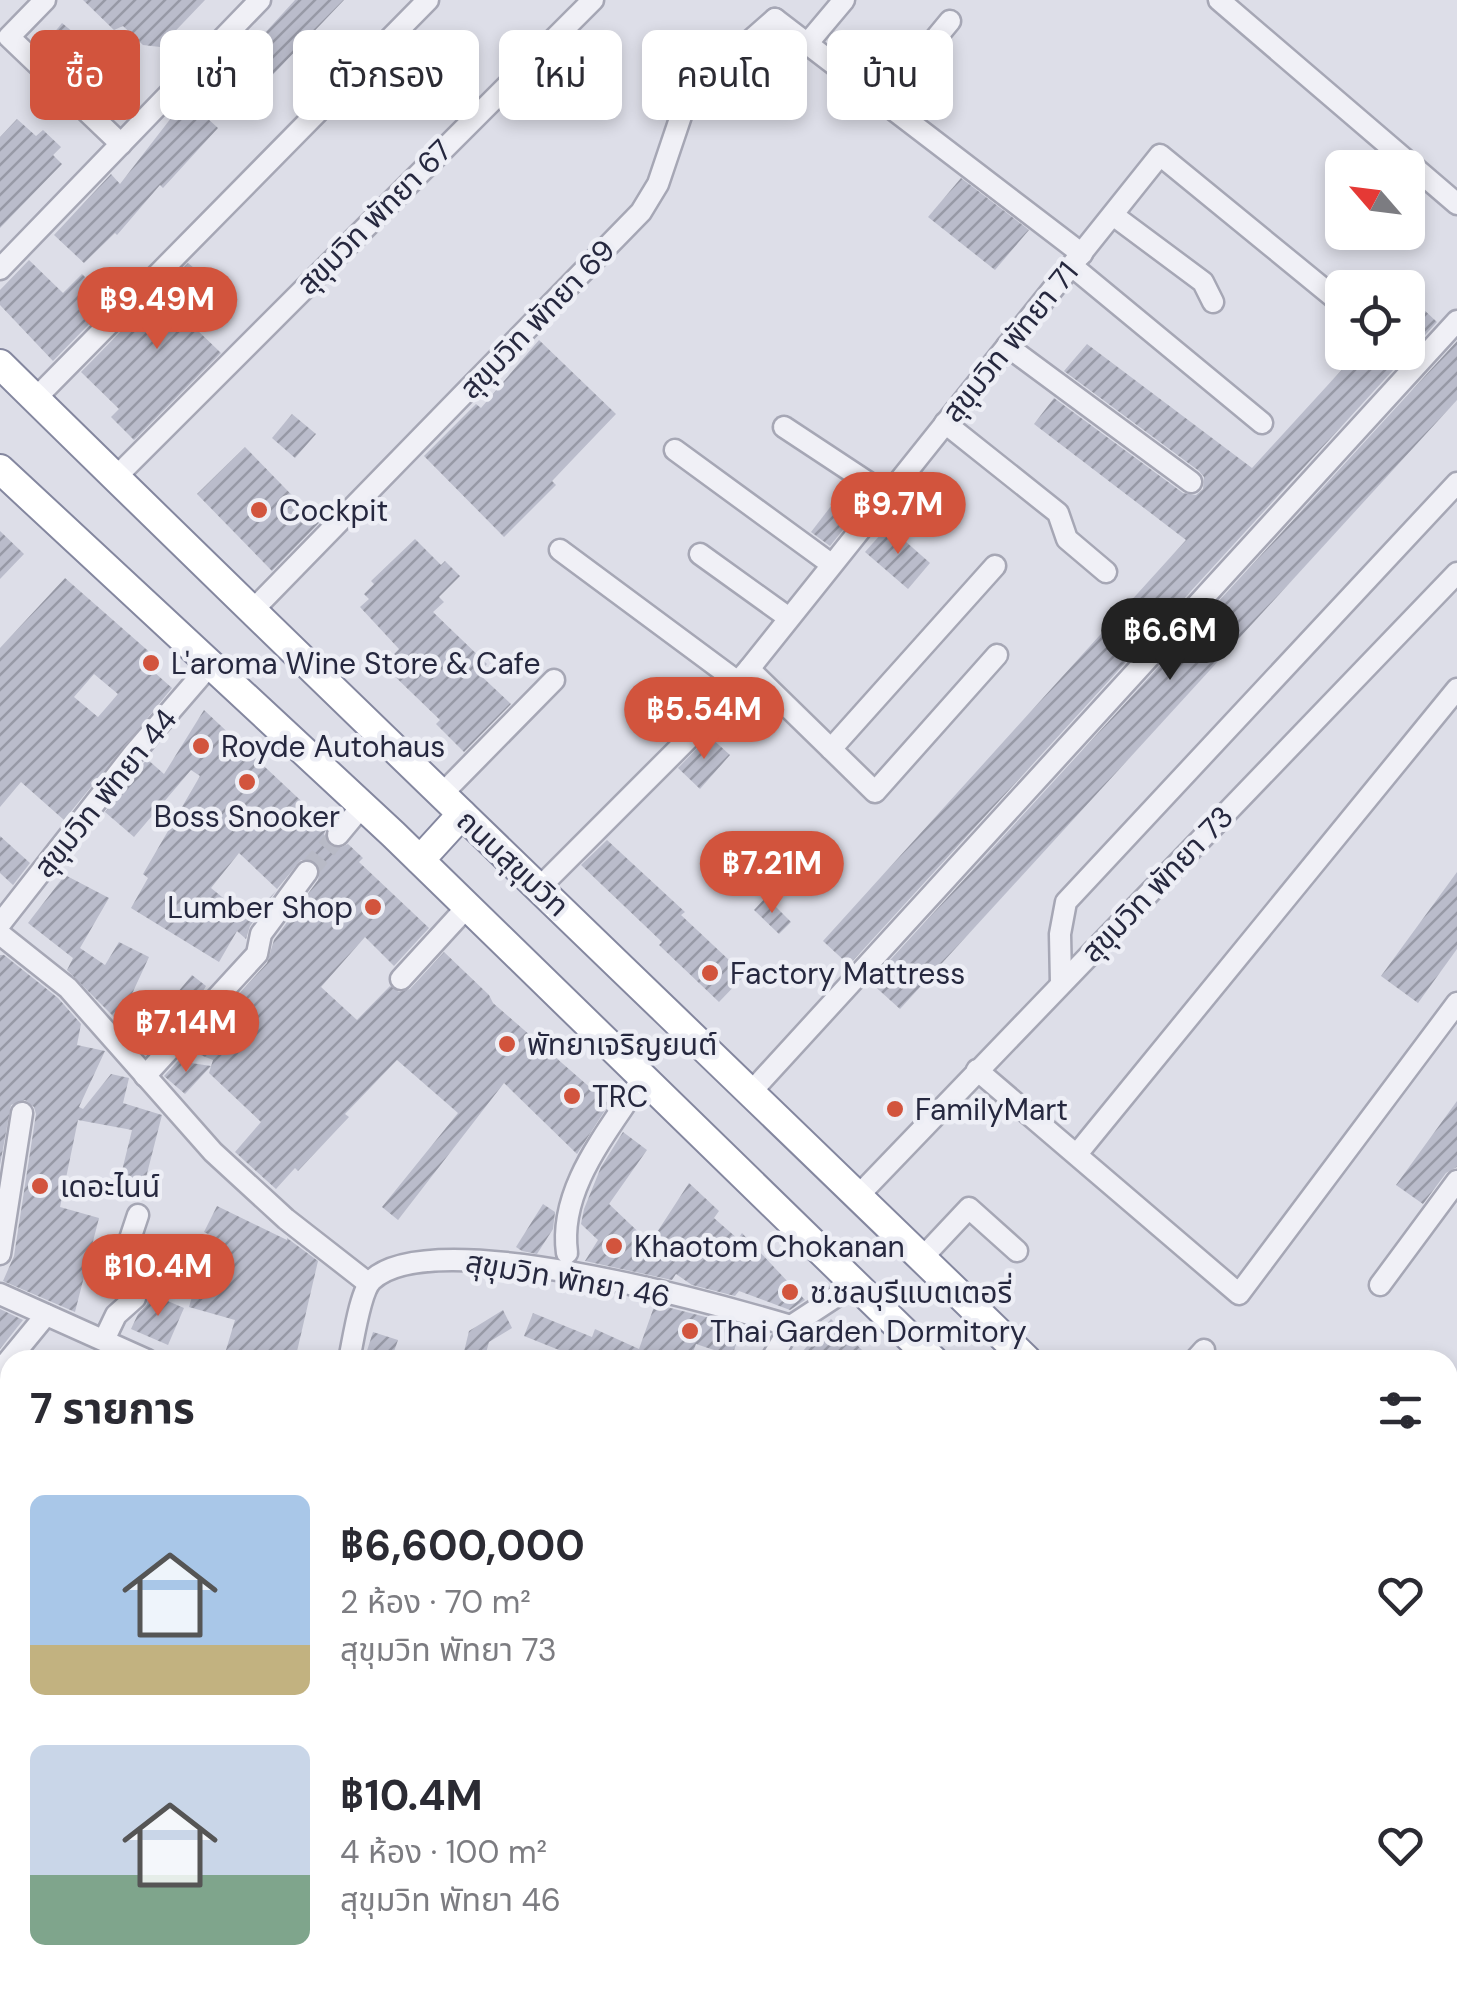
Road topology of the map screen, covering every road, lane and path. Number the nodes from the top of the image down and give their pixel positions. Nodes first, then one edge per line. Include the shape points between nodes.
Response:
1 (45, 0) edge
2 (260, 0) edge
3 (428, 0) edge
4 (592, 0) edge
5 (844, 0) edge
6 (1219, 0) edge
7 (775, 10) edge
8 (950, 21) dead end
9 (794, 30) edge
10 (943, 30) edge
11 (807, 44) joint
12 (827, 60) edge
13 (903, 120) edge
14 (121, 144) junction
15 (1457, 204) edge
16 (1113, 215) junction
17 (1077, 260) junction
18 (0, 269) edge
19 (1325, 290) edge
20 (1213, 302) dead end
21 (1457, 322) edge
22 (1007, 346) junction
23 (0, 364) edge
24 (36, 399) junction
25 (945, 423) junction
26 (1262, 423) dead end
27 (784, 427) dead end
28 (675, 450) dead end
29 (1, 472) edge
30 (115, 478) junction
31 (1191, 482) dead end
32 (1457, 483) edge
33 (888, 495) junction
34 (560, 550) dead end
35 (700, 554) dead end
36 (831, 564) junction
37 (995, 566) dead end
38 (1106, 572) dead end
39 (1457, 573) edge
40 (1449, 595) edge
41 (251, 612) junction
42 (789, 618) junction
43 (998, 655) dead end
44 (211, 664) junction
45 (743, 675) junction
46 (554, 680) dead end
47 (1457, 688) edge
48 (831, 749) junction
49 (363, 805) junction
50 (451, 805) junction
51 (338, 835) tunnel mouth
52 (420, 860) junction
53 (307, 872) tunnel mouth
54 (540, 887) junction
55 (467, 906) junction
56 (0, 924) edge
57 (0, 934) edge
58 (401, 979) dead end
59 (1061, 984) junction
60 (1457, 1004) edge
61 (977, 1070) junction
62 (145, 1076) junction
63 (643, 1076) junction
64 (751, 1092) junction
65 (22, 1113) dead end
66 (1076, 1154) junction
67 (1457, 1181) edge
68 (858, 1196) junction
69 (138, 1215) dead end
70 (1017, 1251) dead end
71 (567, 1253) dead end
72 (0, 1254) edge
73 (922, 1258) junction
74 (368, 1283) junction
75 (856, 1284) junction
76 (1380, 1285) dead end
77 (0, 1294) edge
78 (46, 1315) junction
79 (791, 1326) junction
80 (104, 1340) junction
81 (17, 1350) edge
82 (126, 1350) edge
83 (351, 1350) edge
84 (777, 1350) edge
85 (923, 1350) edge
86 (1017, 1350) edge

1 - 14 street via 10,37
2 - 14 street
3 - 24 street
4 - 30 street, สุขุมวิท พัทยา 67
5 - 11 street
6 - 15 street
7 - 9 street
7 - 41 street, สุขุมวิท พัทยา 69 via 685,104 658,184 641,212
8 - 10 street
11 - 12 street
13 - 17 street
14 - 18 street
16 - 17 street, สุขุมวิท พัทยา 71
16 - 19 street, สุขุมวิท พัทยา 71 via 1160,155
16 - 20 street via 1203,282
17 - 22 street, สุขุมวิท พัทยา 71
17 - 26 street
21 - 64 street
22 - 25 street, สุขุมวิท พัทยา 71
22 - 31 street
23 - 24 highway, ถนนสุขุมวิท
24 - 30 highway, ถนนสุขุมวิท
25 - 33 street, สุขุมวิท พัทยา 71
25 - 38 street via 1058,514 1067,538
27 - 33 street
28 - 36 street
29 - 44 highway, ถนนสุขุมวิท
30 - 41 highway, ถนนสุขุมวิท
32 - 59 street via 1066,902
33 - 36 street, สุขุมวิท พัทยา 71
34 - 45 street
35 - 42 street
36 - 42 street, สุขุมวิท พัทยา 71
37 - 48 street
39 - 40 street, สุขุมวิท พัทยา 73
40 - 59 street, สุขุมวิท พัทยา 73
41 - 50 highway, ถนนสุขุมวิท
42 - 45 street, สุขุมวิท พัทยา 71
43 - 48 street via 876,792
44 - 49 highway, ถนนสุขุมวิท
44 - 56 street, สุขุมวิท พัทยา 44
45 - 48 street
45 - 54 street, สุขุมวิท พัทยา 71
46 - 50 street
47 - 66 street
49 - 51 street
49 - 52 highway, ถนนสุขุมวิท
50 - 52 highway
50 - 54 highway, ถนนสุขุมวิท
52 - 55 highway, ถนนสุขุมวิท
53 - 62 street via 261,934 257,954
54 - 64 highway, ถนนสุขุมวิท
55 - 58 street
55 - 63 highway, ถนนสุขุมวิท
57 - 62 street via 68,988
59 - 61 street, สุขุมวิท พัทยา 73
60 - 66 street via 1239,1294
61 - 66 street
61 - 68 street, สุขุมวิท พัทยา 73
62 - 74 street via 212,1152
63 - 71 street via 571,1193
63 - 75 highway, ถนนสุขุมวิท
64 - 68 highway, ถนนสุขุมวิท
65 - 72 street
67 - 76 street
68 - 73 highway, ถนนสุขุมวิท
69 - 80 street via 129,1242 135,1298 116,1314
70 - 73 street via 970,1208
73 - 86 highway, ถนนสุขุมวิท
74 - 79 street, สุขุมวิท พัทยา 46 via 387,1268 423,1260 489,1260 607,1280
74 - 83 street
75 - 79 street
75 - 85 highway, ถนนสุขุมวิท
77 - 78 street
78 - 80 street
78 - 81 street
79 - 84 street
80 - 82 street

